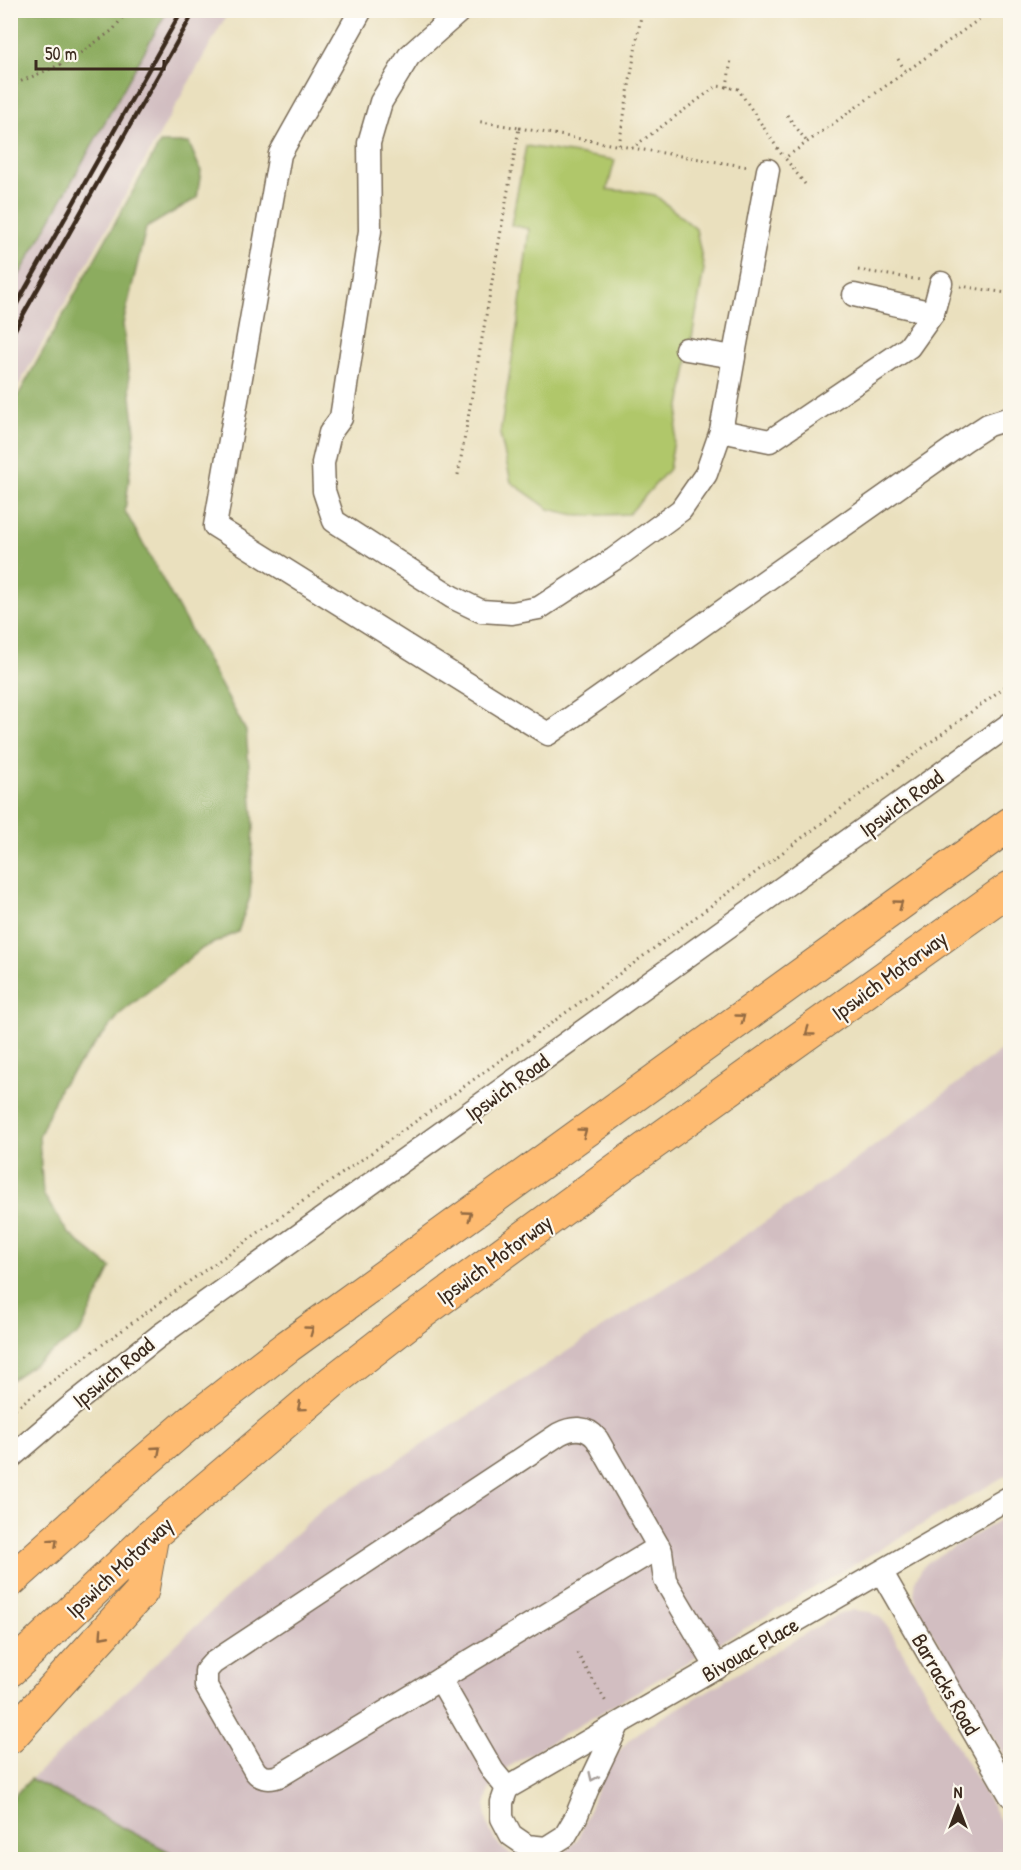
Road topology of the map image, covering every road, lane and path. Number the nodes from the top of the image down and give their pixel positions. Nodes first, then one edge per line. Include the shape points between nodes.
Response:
1 (128, 10) edge
2 (361, 10) edge
3 (461, 10) edge
4 (642, 10) edge
5 (992, 10) edge
6 (731, 59) dead end
7 (898, 59) dead end
8 (906, 72) junction
9 (10, 86) edge
10 (727, 87) junction
11 (787, 115) dead end
12 (476, 121) dead end
13 (519, 128) junction
14 (807, 142) junction
15 (619, 145) junction
16 (632, 148) junction
17 (777, 164) junction
18 (805, 184) dead end
19 (941, 283) dead end
20 (854, 295) dead end
21 (933, 312) junction
22 (686, 349) dead end
23 (733, 360) junction
24 (1011, 418) edge
25 (721, 431) junction
26 (458, 475) dead end
27 (1011, 683) edge
28 (1011, 724) edge
29 (1011, 824) edge
30 (1011, 888) edge
31 (10, 1412) edge
32 (10, 1458) edge
33 (1011, 1497) edge
34 (152, 1535) junction
35 (659, 1547) junction
36 (882, 1573) junction
37 (10, 1581) edge
38 (577, 1653) dead end
39 (717, 1668) junction
40 (10, 1670) edge
41 (440, 1679) junction
42 (606, 1702) dead end
43 (618, 1725) junction
44 (10, 1737) edge
45 (507, 1788) junction
46 (1011, 1795) edge

1 - 9 path via 113,30 69,61
2 - 24 street via 280,154 216,526 266,558 548,734 964,440 988,425
3 - 25 street via 409,56 381,102 369,143 370,231 341,418 330,433 323,463 324,491 334,520 452,597 481,611 512,613 539,608 681,510 706,474
4 - 15 path
5 - 8 path
6 - 10 path
7 - 8 path
8 - 14 path
10 - 16 path via 717,86
10 - 17 path via 738,89
11 - 14 path
12 - 13 path
13 - 15 path
13 - 26 path
14 - 17 path
15 - 16 path
16 - 17 path
17 - 18 path
17 - 23 street
19 - 21 street
20 - 21 street
21 - 25 street via 909,347 770,441
22 - 23 street via 734,357
23 - 25 street
27 - 31 path via 429,1112
28 - 32 street, Ipswich Road via 159,1336
37 -> 29 highway via 193,1420 288,1346
30 -> 34 highway, Ipswich Motorway via 413,1319 287,1419
33 - 36 street, Bivouac Place
34 - 40 highway, Ipswich Motorway
34 -> 44 highway via 142,1591
35 - 39 street via 666,1582
35 - 41 street
35 - 41 street via 593,1434 567,1430 213,1663 205,1678 208,1690 255,1771 268,1778 281,1775
36 - 39 street, Bivouac Place
36 - 46 street, Barracks Road
38 - 42 path
39 - 43 street, Bivouac Place
41 - 45 street
43 - 45 street, Bivouac Place
43 -> 45 street via 565,1836 546,1848 527,1846 511,1835 502,1818

